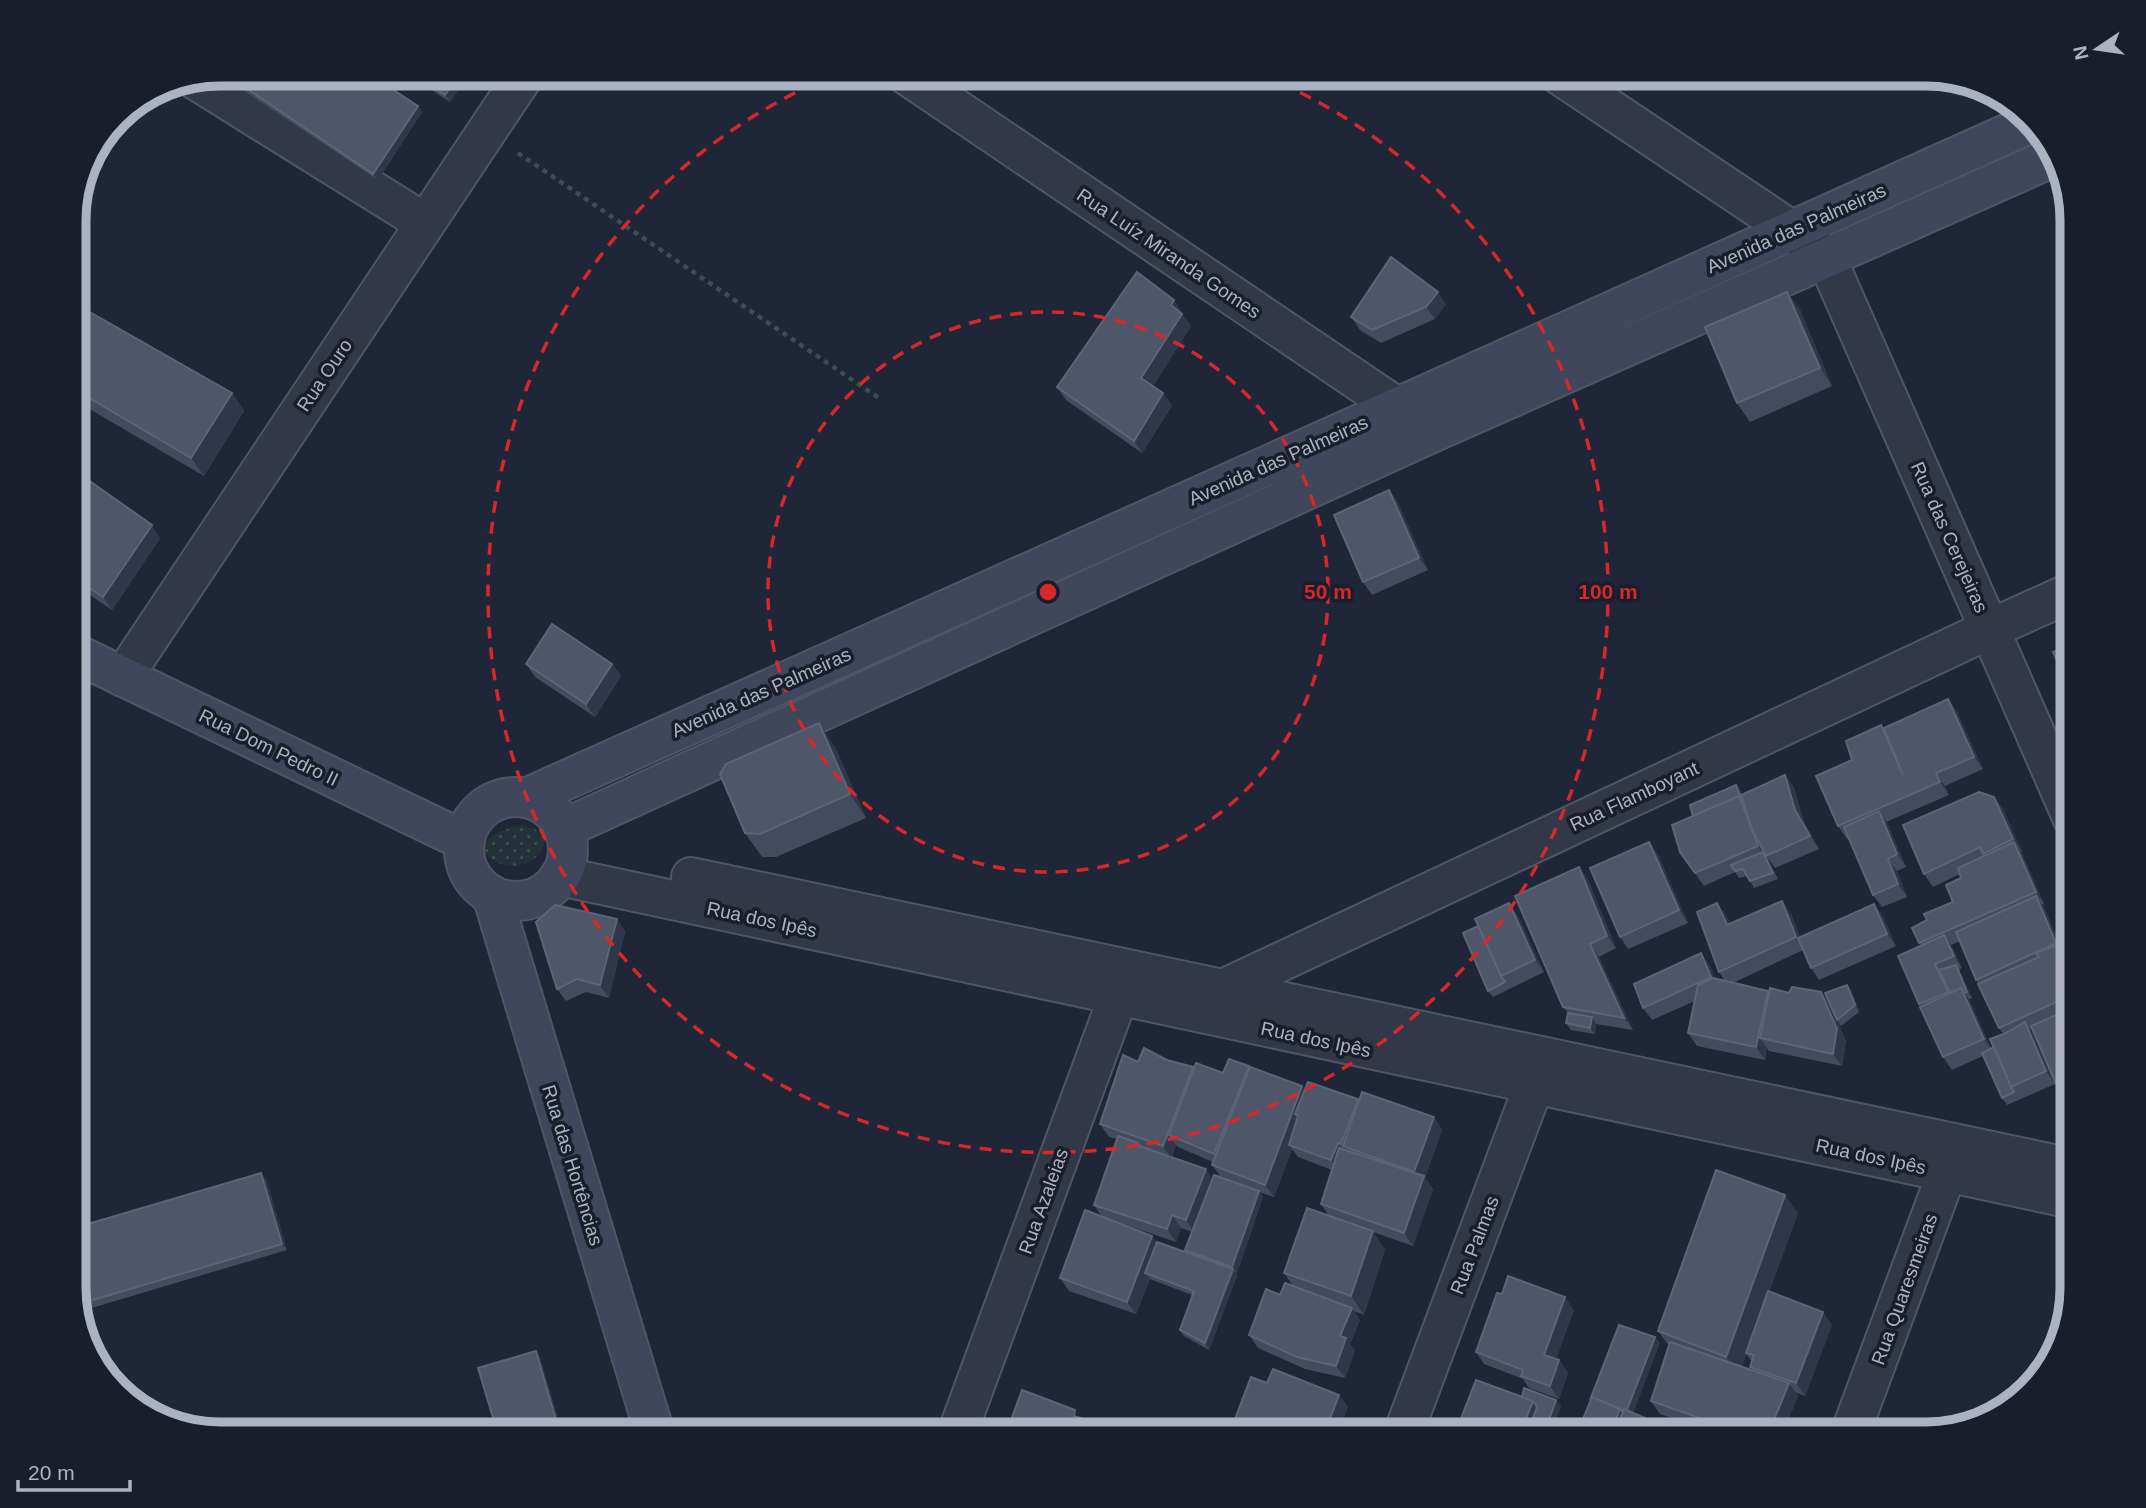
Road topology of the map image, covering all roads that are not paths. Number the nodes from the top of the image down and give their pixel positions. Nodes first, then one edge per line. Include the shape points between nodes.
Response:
1 (518, 86) edge
2 (923, 86) edge
3 (1576, 86) edge
4 (206, 87) edge
5 (2023, 127) edge
6 (2046, 160) edge
7 (425, 223) junction
8 (1791, 230) junction
9 (1826, 257) junction
10 (1396, 408) junction
11 (1434, 432) junction
12 (2060, 598) edge
13 (1990, 629) junction
14 (86, 659) edge
15 (123, 677) junction
16 (2060, 788) edge
17 (526, 798) junction
18 (465, 841) junction
19 (564, 852) junction
20 (492, 895) junction
21 (1124, 983) junction
22 (1221, 1003) junction
23 (1539, 1071) junction
24 (1952, 1158) junction
25 (2060, 1167) edge
26 (2060, 1195) edge
27 (651, 1422) edge
28 (961, 1422) edge
29 (1407, 1422) edge
30 (1854, 1422) edge

1 - 7 street, Rua Ouro
2 - 10 street, Rua Luíz Miranda Gomes
3 - 8 street
4 - 7 street
5 - 8 street, Avenida das Palmeiras
6 - 9 street, Avenida das Palmeiras
7 - 15 street, Rua Ouro
8 - 9 street
8 - 10 street, Avenida das Palmeiras
9 - 11 street, Avenida das Palmeiras
9 - 13 street, Rua das Cerejeiras
10 - 11 street, Rua Luíz Miranda Gomes
10 - 17 street, Avenida das Palmeiras
11 - 19 street, Avenida das Palmeiras
12 - 13 street, Rua Flamboyant
13 - 16 street, Rua das Cerejeiras
13 - 22 street, Rua Flamboyant
14 - 15 street, Rua Dom Pedro II
15 - 18 street, Rua Dom Pedro II
17 - 18 street via 504,798 484,807 470,824
17 - 19 street via 546,807
18 - 20 street via 469,874
19 - 20 street via 555,885 534,899 509,901
19 - 21 street, Rua dos Ipês
20 - 27 street, Rua das Hortências
21 - 22 street, Rua dos Ipês
21 - 28 street, Rua Azaleias
22 - 23 street, Rua dos Ipês
23 - 24 street, Rua dos Ipês
23 - 29 street, Rua Palmas
24 - 25 street, Rua dos Ipês
24 - 26 street, Rua dos Ipês
24 - 30 street, Rua Quaresmeiras

